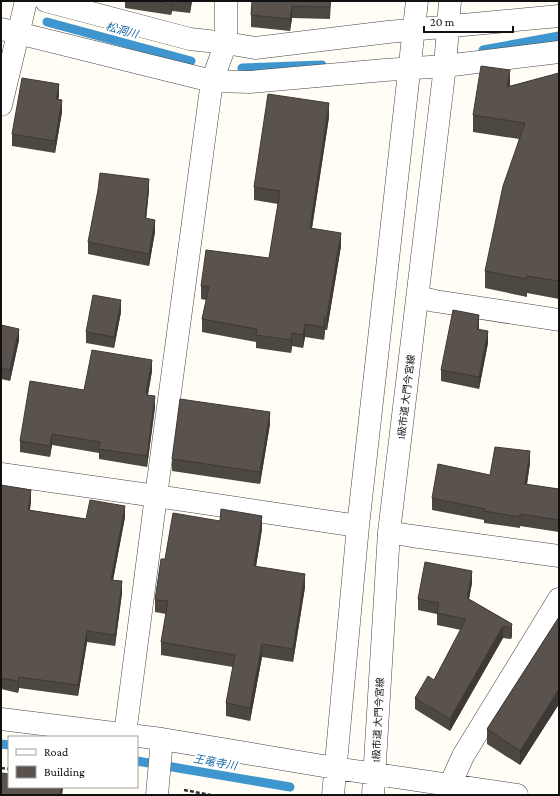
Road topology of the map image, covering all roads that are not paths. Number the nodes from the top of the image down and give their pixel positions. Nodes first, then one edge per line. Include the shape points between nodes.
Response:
1 (26, 1) edge
2 (46, 1) edge
3 (226, 1) edge
4 (417, 1) edge
5 (450, 1) edge
6 (559, 16) edge
7 (449, 27) junction
8 (413, 30) junction
9 (9, 31) edge
10 (226, 43) junction
11 (559, 52) edge
12 (445, 66) junction
13 (410, 68) junction
14 (212, 81) junction
15 (1, 104) edge
16 (418, 297) junction
17 (559, 320) edge
18 (1, 474) edge
19 (156, 496) junction
20 (358, 526) junction
21 (389, 532) junction
22 (559, 556) edge
23 (559, 599) edge
24 (1, 719) edge
25 (125, 734) junction
26 (132, 736) edge
27 (138, 738) edge
28 (162, 744) junction
29 (335, 768) junction
30 (375, 773) junction
31 (450, 785) junction
32 (158, 787) edge
33 (333, 795) edge
34 (373, 795) edge
35 (517, 795) edge

1 - 9 street
2 - 10 street via 190,39
3 - 10 street
4 - 8 street
5 - 7 street, 1級市道 大門今宮線
6 - 7 street
7 - 8 street
7 - 12 street, 1級市道 大門今宮線
8 - 10 street via 255,48
8 - 13 street
9 - 14 street
9 - 15 street
10 - 14 street
11 - 12 street
12 - 13 street
12 - 16 street, 1級市道 大門今宮線
13 - 14 street via 250,82
13 - 20 street
14 - 19 street
16 - 17 street
16 - 21 street, 1級市道 大門今宮線
18 - 19 street
19 - 20 street
19 - 25 street
20 - 29 street
21 - 22 street
21 - 30 street, 1級市道 大門今宮線
23 - 31 street via 463,756
24 - 25 street
25 - 26 street
27 - 28 street
28 - 29 street
28 - 32 street
29 - 30 street
29 - 33 street
30 - 31 street
30 - 34 street, 1級市道 大門今宮線
31 - 35 street

